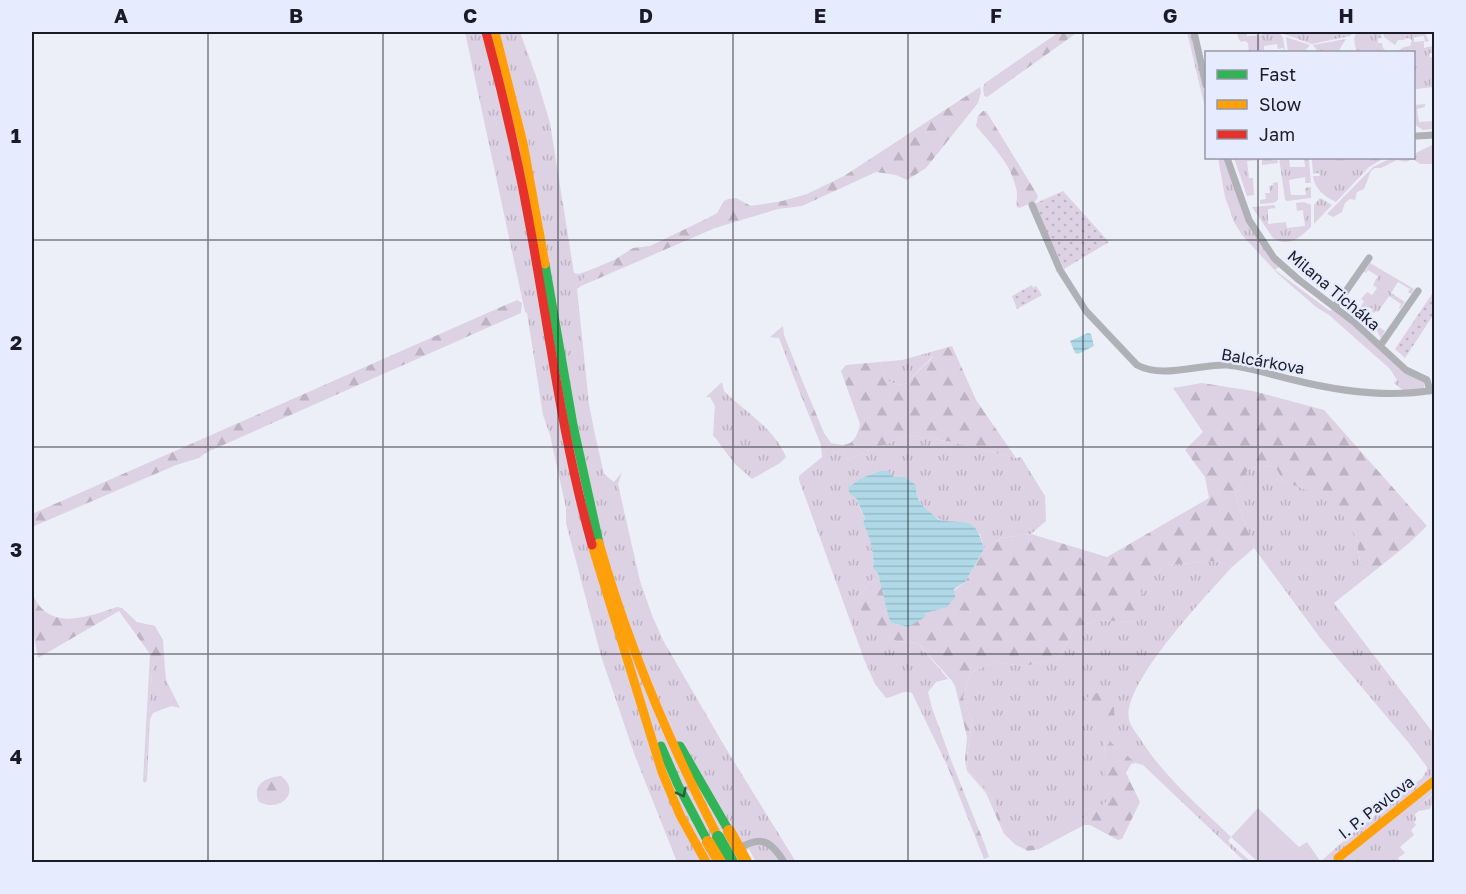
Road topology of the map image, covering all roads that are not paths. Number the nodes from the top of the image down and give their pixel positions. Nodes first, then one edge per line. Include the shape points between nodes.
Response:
1 (486, 32) edge
2 (495, 32) edge
3 (1194, 32) edge
4 (1205, 81) edge
5 (1434, 135) edge
6 (1418, 136) dead end
7 (1227, 159) edge
8 (1032, 205) dead end
9 (1369, 258) dead end
10 (1418, 291) dead end
11 (1335, 307) junction
12 (1380, 346) junction
13 (1432, 391) edge
14 (1434, 781) edge
15 (713, 840) junction
16 (1335, 860) edge
17 (706, 862) edge
18 (714, 862) edge
19 (720, 862) edge
20 (732, 862) edge
21 (746, 862) edge
22 (784, 862) edge

1 -> 15 main road via 519,164 585,527 634,681 678,785
2 - 15 main road via 529,163 587,494 615,596 648,689
3 - 4 street
5 - 6 street
7 - 11 street, Milana Ticháka via 1244,208 1264,245 1288,271
8 - 13 street, Balcárkova via 1060,270 1086,311 1143,368 1163,371 1227,365 1339,388 1404,394
9 - 11 street
10 - 12 street
11 - 12 street, Milana Ticháka
12 - 13 street, Milana Ticháka via 1406,370 1427,381
14 - 16 main road, I. P. Pavlova
15 - 17 main road
15 - 19 main road, bridge
15 - 20 main road, bridge
15 - 21 main road, bridge
18 - 22 street via 747,844 764,841

